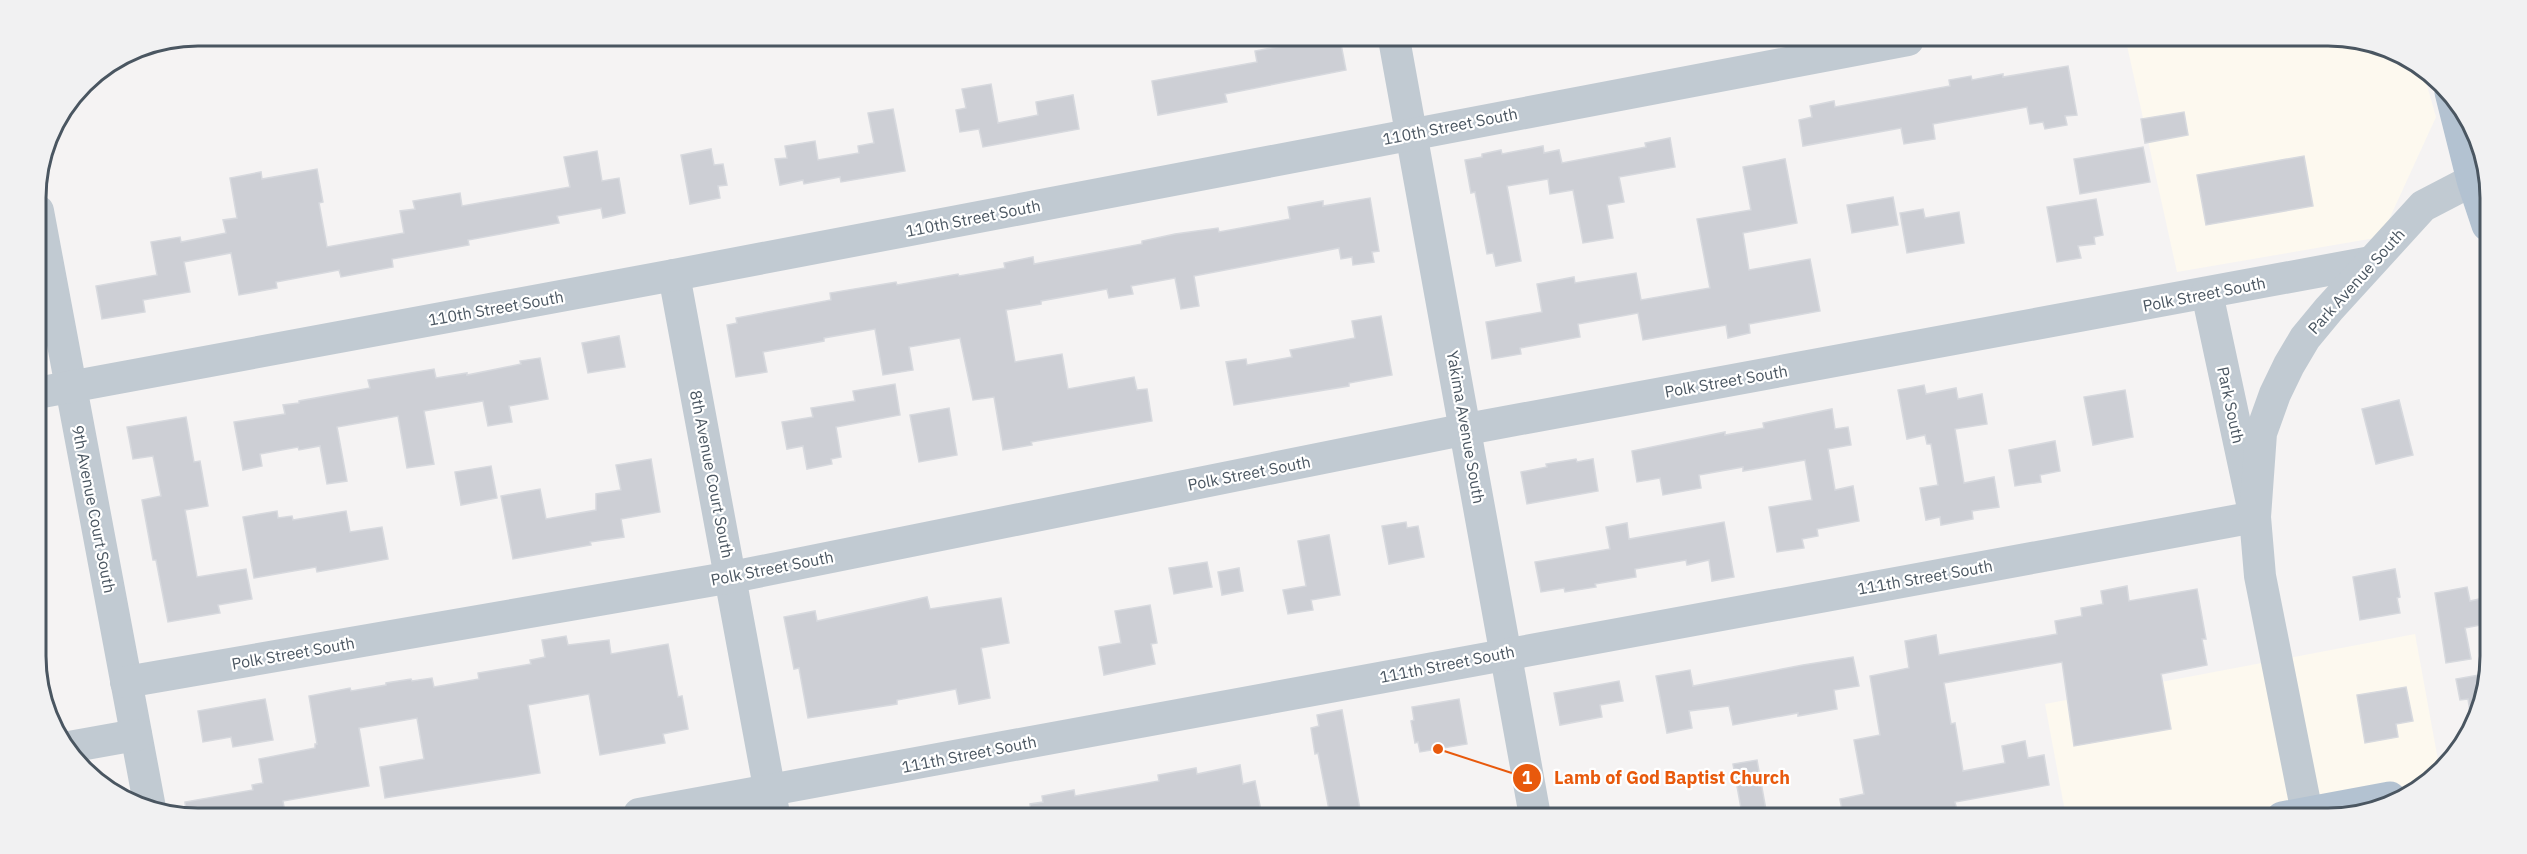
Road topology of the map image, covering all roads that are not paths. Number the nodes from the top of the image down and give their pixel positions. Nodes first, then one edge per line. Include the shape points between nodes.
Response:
1 (1396, 47) edge
2 (1871, 47) edge
3 (2458, 118) edge
4 (1412, 134) junction
5 (2473, 180) junction
6 (2480, 201) edge
7 (47, 258) edge
8 (2371, 262) junction
9 (674, 275) junction
10 (2207, 293) junction
11 (71, 387) junction
12 (47, 391) edge
13 (1467, 429) junction
14 (2255, 517) junction
15 (732, 577) junction
16 (1506, 653) junction
17 (126, 682) junction
18 (136, 735) junction
19 (76, 746) edge
20 (148, 799) edge
21 (772, 802) edge
22 (1533, 807) edge
23 (2298, 807) edge
24 (708, 808) edge

1 - 4 street, Yakima Avenue South
2 - 4 street, 110th Street South
3 - 5 main road
4 - 9 street, 110th Street South
4 - 13 street, Yakima Avenue South
5 - 6 main road
5 - 8 street, Park Avenue South via 2423,206
7 - 11 street, 9th Avenue Court South
8 - 10 street, Polk Street South
8 - 14 street, Park Avenue South via 2305,338 2275,394 2261,433
9 - 11 street, 110th Street South
9 - 15 street, 8th Avenue Court South
10 - 13 street, Polk Street South
10 - 14 street, Park South
11 - 12 street, 110th Street South
11 - 17 street, 9th Avenue Court South
13 - 15 street, Polk Street South
13 - 16 street, Yakima Avenue South
14 - 16 street, 111th Street South
14 - 23 street, Park Avenue South via 2260,576
15 - 17 street, Polk Street South
15 - 21 street, 8th Avenue Court South
16 - 21 street, 111th Street South
16 - 22 street, Yakima Avenue South
17 - 18 street, 9th Avenue Court South
18 - 19 street
18 - 20 street, 9th Avenue Court South
21 - 24 street, 111th Street South

